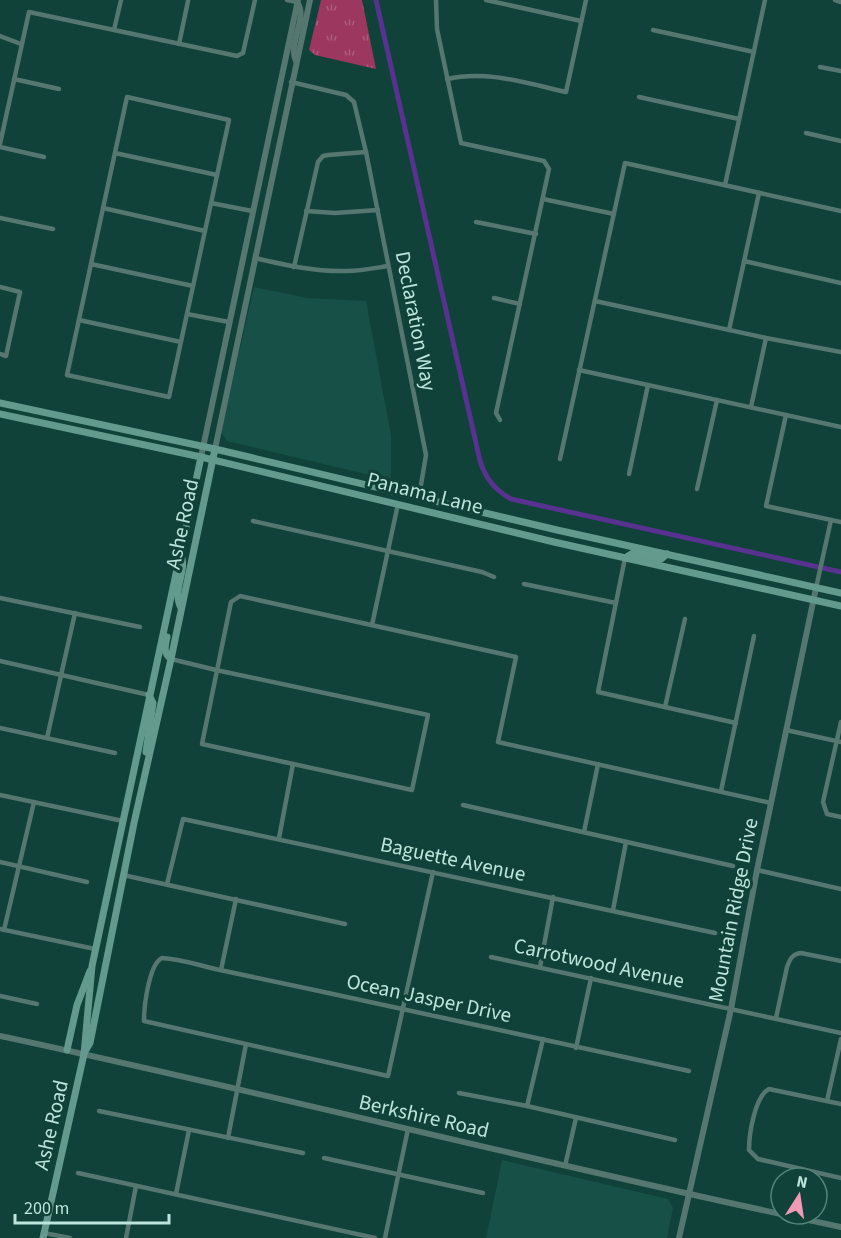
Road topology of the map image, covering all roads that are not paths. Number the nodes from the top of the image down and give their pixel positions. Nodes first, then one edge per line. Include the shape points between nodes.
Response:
1 (121, 0) edge
2 (255, 0) edge
3 (288, 0) edge
4 (310, 0) edge
5 (436, 0) edge
6 (486, 0) edge
7 (586, 0) edge
8 (765, 0) edge
9 (835, 0) edge
10 (188, 1) edge
11 (298, 1) edge
12 (841, 2) edge
13 (581, 21) junction
14 (114, 30) junction
15 (653, 30) dead end
16 (0, 36) edge
17 (179, 44) junction
18 (21, 45) junction
19 (754, 52) junction
20 (296, 62) junction
21 (820, 67) dead end
22 (841, 71) edge
23 (14, 79) junction
24 (447, 79) junction
25 (291, 82) junction
26 (59, 89) dead end
27 (639, 97) dead end
28 (739, 119) junction
29 (806, 133) dead end
30 (841, 141) edge
31 (0, 145) edge
32 (366, 152) junction
33 (115, 153) junction
34 (44, 157) dead end
35 (218, 175) junction
36 (725, 185) junction
37 (759, 193) junction
38 (543, 199) junction
39 (212, 203) junction
40 (103, 208) junction
41 (378, 210) junction
42 (252, 211) junction
43 (306, 211) junction
44 (841, 211) edge
45 (614, 214) junction
46 (0, 218) edge
47 (476, 222) dead end
48 (52, 229) dead end
49 (206, 231) junction
50 (536, 234) junction
51 (255, 258) junction
52 (744, 261) junction
53 (91, 264) junction
54 (388, 266) junction
55 (294, 267) junction
56 (841, 283) edge
57 (194, 286) junction
58 (0, 287) edge
59 (494, 298) dead end
60 (594, 301) junction
61 (520, 304) junction
62 (188, 314) junction
63 (79, 320) junction
64 (229, 322) junction
65 (729, 330) junction
66 (766, 338) junction
67 (181, 342) junction
68 (841, 352) edge
69 (3, 355) edge
70 (579, 370) junction
71 (648, 385) junction
72 (717, 400) junction
73 (0, 403) edge
74 (751, 407) junction
75 (0, 414) edge
76 (786, 415) junction
77 (500, 420) dead end
78 (841, 427) edge
79 (203, 446) junction
80 (215, 449) junction
81 (201, 457) junction
82 (560, 459) dead end
83 (213, 460) junction
84 (629, 474) dead end
85 (697, 489) dead end
86 (419, 497) junction
87 (398, 504) junction
88 (831, 520) junction
89 (253, 521) dead end
90 (841, 522) edge
91 (180, 552) junction
92 (388, 553) junction
93 (667, 554) junction
94 (625, 558) junction
95 (494, 577) dead end
96 (524, 584) dead end
97 (816, 588) junction
98 (841, 593) edge
99 (0, 598) edge
100 (813, 600) junction
101 (616, 603) junction
102 (169, 605) junction
103 (841, 606) edge
104 (181, 608) junction
105 (75, 614) junction
106 (685, 618) dead end
107 (372, 625) junction
108 (140, 627) dead end
109 (754, 636) dead end
110 (171, 659) junction
111 (0, 661) edge
112 (216, 670) junction
113 (61, 675) junction
114 (149, 695) junction
115 (665, 707) junction
116 (841, 722) edge
117 (736, 723) junction
118 (0, 728) edge
119 (786, 730) junction
120 (47, 738) junction
121 (839, 741) edge
122 (115, 753) dead end
123 (148, 760) junction
124 (293, 764) junction
125 (598, 764) junction
126 (721, 792) junction
127 (0, 795) edge
128 (34, 802) junction
129 (771, 802) junction
130 (463, 805) dead end
131 (841, 817) edge
132 (123, 821) junction
133 (584, 832) junction
134 (279, 838) junction
135 (626, 842) junction
136 (0, 862) edge
137 (19, 866) junction
138 (733, 866) dead end
139 (757, 870) junction
140 (433, 872) junction
141 (123, 875) junction
142 (87, 882) dead end
143 (167, 884) junction
144 (841, 889) edge
145 (553, 897) junction
146 (237, 899) junction
147 (613, 910) junction
148 (345, 924) dead end
149 (2, 930) edge
150 (715, 933) dead end
151 (95, 950) junction
152 (492, 957) dead end
153 (841, 961) edge
154 (92, 966) junction
155 (540, 967) junction
156 (221, 970) junction
157 (591, 978) junction
158 (0, 996) edge
159 (37, 1004) dead end
160 (402, 1009) junction
161 (730, 1009) junction
162 (776, 1018) junction
163 (841, 1033) edge
164 (0, 1036) edge
165 (543, 1039) junction
166 (841, 1039) edge
167 (246, 1044) junction
168 (576, 1048) junction
169 (67, 1050) junction
170 (84, 1054) junction
171 (689, 1071) dead end
172 (237, 1089) junction
173 (459, 1093) dead end
174 (827, 1101) junction
175 (841, 1104) edge
176 (527, 1106) junction
177 (99, 1111) dead end
178 (576, 1118) junction
179 (408, 1129) junction
180 (189, 1130) junction
181 (228, 1138) junction
182 (675, 1140) dead end
183 (303, 1153) dead end
184 (324, 1158) dead end
185 (565, 1166) junction
186 (78, 1173) dead end
187 (399, 1174) junction
188 (841, 1178) edge
189 (136, 1186) junction
190 (483, 1193) dead end
191 (176, 1194) junction
192 (688, 1195) junction
193 (841, 1227) edge
194 (44, 1235) edge
195 (70, 1238) edge
196 (126, 1238) edge
197 (375, 1238) edge
198 (384, 1238) edge
199 (679, 1238) edge

1 - 14 street
2 - 17 street via 243,53 237,56
3 - 11 street
4 - 20 street, Ashe Road
5 - 24 street via 437,29
6 - 13 street
7 - 13 street
8 - 19 street
9 - 12 street
10 - 17 street
11 - 20 street via 301,11 293,52
11 - 42 street, Ashe Road
13 - 24 street via 566,92 488,75
14 - 17 street
14 - 18 street via 28,12
15 - 19 street
16 - 18 street
18 - 23 street
19 - 28 street
20 - 25 street, Ashe Road
21 - 22 street
23 - 26 street
23 - 31 street
24 - 38 street via 461,143 544,161 549,169
25 - 32 street, Declaration Way via 346,95 354,102
25 - 51 street, Ashe Road
27 - 28 street
28 - 36 street
29 - 30 street
31 - 34 street
32 - 41 street, Declaration Way
32 - 43 street via 322,156
33 - 35 street
33 - 35 street via 128,98 230,120
33 - 40 street
35 - 39 street
36 - 37 street
36 - 45 street via 625,163
37 - 44 street
37 - 52 street
38 - 45 street
38 - 50 street
39 - 42 street
39 - 49 street
40 - 49 street
40 - 53 street
41 - 43 street
41 - 54 street, Declaration Way
42 - 64 street, Ashe Road
43 - 55 street
45 - 60 street
46 - 48 street
47 - 50 street
49 - 57 street
50 - 61 street
51 - 55 street
51 - 80 street, Ashe Road
52 - 56 street
52 - 65 street
53 - 57 street
53 - 63 street
54 - 55 street via 348,272
54 - 86 street, Declaration Way via 426,455
57 - 62 street
58 - 69 street via 20,292
59 - 61 street
60 - 65 street
60 - 70 street
61 - 77 street via 496,413
62 - 64 street
62 - 67 street
63 - 67 street
63 - 67 street via 67,375 169,397
64 - 79 street, Ashe Road
65 - 66 street
66 - 68 street
66 - 74 street
70 - 71 street
70 - 82 street
71 - 72 street
71 - 84 street
72 - 74 street
72 - 85 street
73 - 79 main road, Panama Lane
74 - 76 street
75 - 81 main road, Panama Lane
76 - 78 street
76 - 88 street via 766,506
79 - 80 main road, Panama Lane
79 - 81 street, Ashe Road
80 - 83 main road, Ashe Road
80 - 86 main road, Panama Lane
81 - 83 main road, Panama Lane
81 - 91 main road, Ashe Road
83 - 87 main road, Panama Lane
83 - 104 main road, Ashe Road
86 - 87 main road
86 - 93 main road, Panama Lane
87 - 92 street
87 - 94 main road, Panama Lane
88 - 90 street
88 - 97 street
89 - 92 street
91 - 102 main road, Ashe Road
91 - 104 main road via 183,561 176,597
92 - 95 street
92 - 107 street
93 - 94 main road via 661,558 633,553
93 - 97 main road, Panama Lane
94 - 100 main road, Panama Lane
94 - 101 street
96 - 101 street
97 - 98 main road, Panama Lane
97 - 100 street, Mountain Ridge Drive
99 - 105 street
100 - 103 main road, Panama Lane
100 - 119 street, Mountain Ridge Drive
101 - 115 street via 598,692
102 - 110 main road via 165,649
102 - 114 main road, Ashe Road
104 - 110 main road, Ashe Road
105 - 108 street
105 - 113 street
106 - 115 street
107 - 112 street via 240,596 231,602
107 - 125 street via 516,657 498,742
109 - 117 street
110 - 112 street
110 - 123 main road, Ashe Road
111 - 113 street
112 - 124 street via 202,744
112 - 124 street via 428,715 412,790
113 - 114 street
113 - 120 street
114 - 123 main road via 153,703
114 - 132 main road, Ashe Road
115 - 117 street
116 - 121 street
117 - 126 street
118 - 120 street
119 - 121 street
119 - 129 street, Mountain Ridge Drive
120 - 122 street
121 - 131 street via 823,802 827,814
123 - 141 main road, Ashe Road
124 - 134 street
125 - 126 street
125 - 133 street
126 - 129 street
127 - 128 street
128 - 132 street
128 - 137 street
129 - 139 street, Mountain Ridge Drive
130 - 133 street
132 - 151 main road, Ashe Road
133 - 135 street
134 - 140 street, Baguette Avenue
134 - 143 street, Baguette Avenue via 183,819
135 - 138 street
135 - 147 street
136 - 137 street
137 - 142 street
137 - 149 street
139 - 144 street
139 - 161 street, Mountain Ridge Drive
140 - 145 street, Baguette Avenue
140 - 160 street
141 - 143 street
141 - 170 main road, Ashe Road via 90,1043
143 - 146 street
145 - 147 street, Baguette Avenue
145 - 155 street
146 - 148 street
146 - 156 street
147 - 150 street, Baguette Avenue
149 - 151 street
151 - 154 main road, Ashe Road
152 - 155 street, Carrotwood Avenue
153 - 162 street via 795,954 787,967
154 - 169 main road via 77,1005
154 - 170 main road, Ashe Road
155 - 157 street, Carrotwood Avenue
156 - 160 street, Ocean Jasper Drive
156 - 167 street, Ocean Jasper Drive via 162,958 154,965 144,1021
157 - 161 street, Carrotwood Avenue
157 - 168 street
158 - 159 street
160 - 165 street, Ocean Jasper Drive
160 - 167 street via 388,1077
161 - 162 street, Carrotwood Avenue
161 - 192 street, Mountain Ridge Drive
162 - 163 street, Carrotwood Avenue
164 - 169 street, Berkshire Road
165 - 168 street, Ocean Jasper Drive
165 - 176 street
166 - 174 street
167 - 172 street
168 - 171 street, Ocean Jasper Drive
169 - 170 street, Berkshire Road
170 - 172 street, Berkshire Road
170 - 194 main road, Ashe Road
172 - 179 street, Berkshire Road
172 - 181 street
173 - 176 street
174 - 175 street
174 - 188 street via 769,1089 763,1092 749,1150 774,1164
176 - 178 street
177 - 180 street
178 - 182 street
178 - 185 street
179 - 185 street, Berkshire Road
179 - 187 street
180 - 181 street
180 - 191 street
181 - 183 street
184 - 187 street
185 - 192 street, Berkshire Road
186 - 189 street
187 - 190 street
187 - 198 street
189 - 191 street
189 - 196 street
191 - 197 street
192 - 193 street, Berkshire Road
192 - 199 street, Mountain Ridge Drive
194 - 195 street

